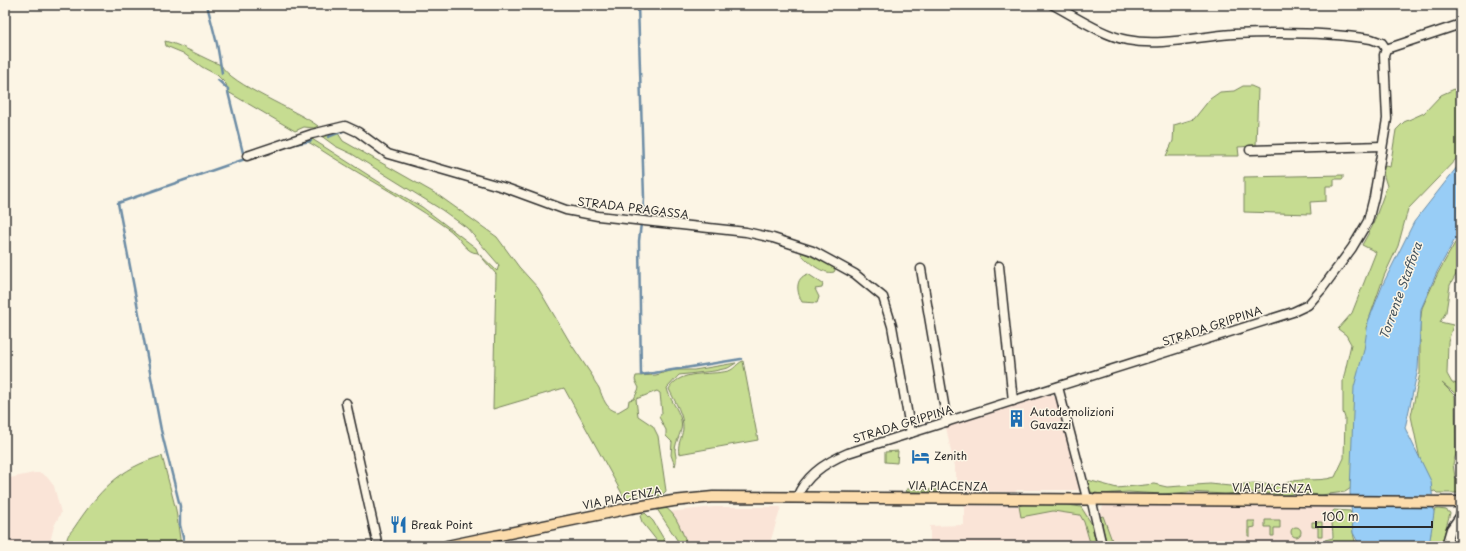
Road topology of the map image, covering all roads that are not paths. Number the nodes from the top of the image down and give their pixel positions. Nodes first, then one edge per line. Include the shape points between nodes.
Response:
1 (1053, 5) edge
2 (1461, 24) edge
3 (1386, 49) junction
4 (1382, 146) junction
5 (1250, 150) dead end
6 (247, 156) dead end
7 (999, 266) dead end
8 (921, 269) dead end
9 (1058, 387) junction
10 (1013, 401) junction
11 (346, 404) dead end
12 (947, 422) junction
13 (911, 433) junction
14 (797, 497) junction
15 (1089, 498) junction
16 (1457, 502) edge
17 (1461, 515) edge
18 (378, 546) edge
19 (447, 546) edge
20 (1102, 546) edge
21 (1446, 546) edge

1 - 3 street via 1108,34 1136,42 1233,34 1295,34 1371,39 1382,43
2 - 3 street
3 - 4 street, STRADA GRIPPINA via 1384,55 1387,119
4 - 5 street
4 - 9 street, STRADA GRIPPINA via 1368,221 1352,248 1308,305
6 - 13 street, STRADA PRAGASSA via 312,134 345,126 358,132 388,154 499,186 566,210 598,216 746,232 813,251 855,274 883,297 892,326
7 - 10 street
8 - 12 street
9 - 10 street, STRADA GRIPPINA
9 - 15 street
10 - 12 street, STRADA GRIPPINA
11 - 18 street
12 - 13 street, STRADA GRIPPINA
13 - 14 street, STRADA GRIPPINA via 832,460 808,479
14 - 15 main road, VIA PIACENZA
14 - 19 main road, VIA PIACENZA via 713,497 672,501
15 - 16 main road, VIA PIACENZA
15 - 20 street
17 - 21 street via 1451,529

